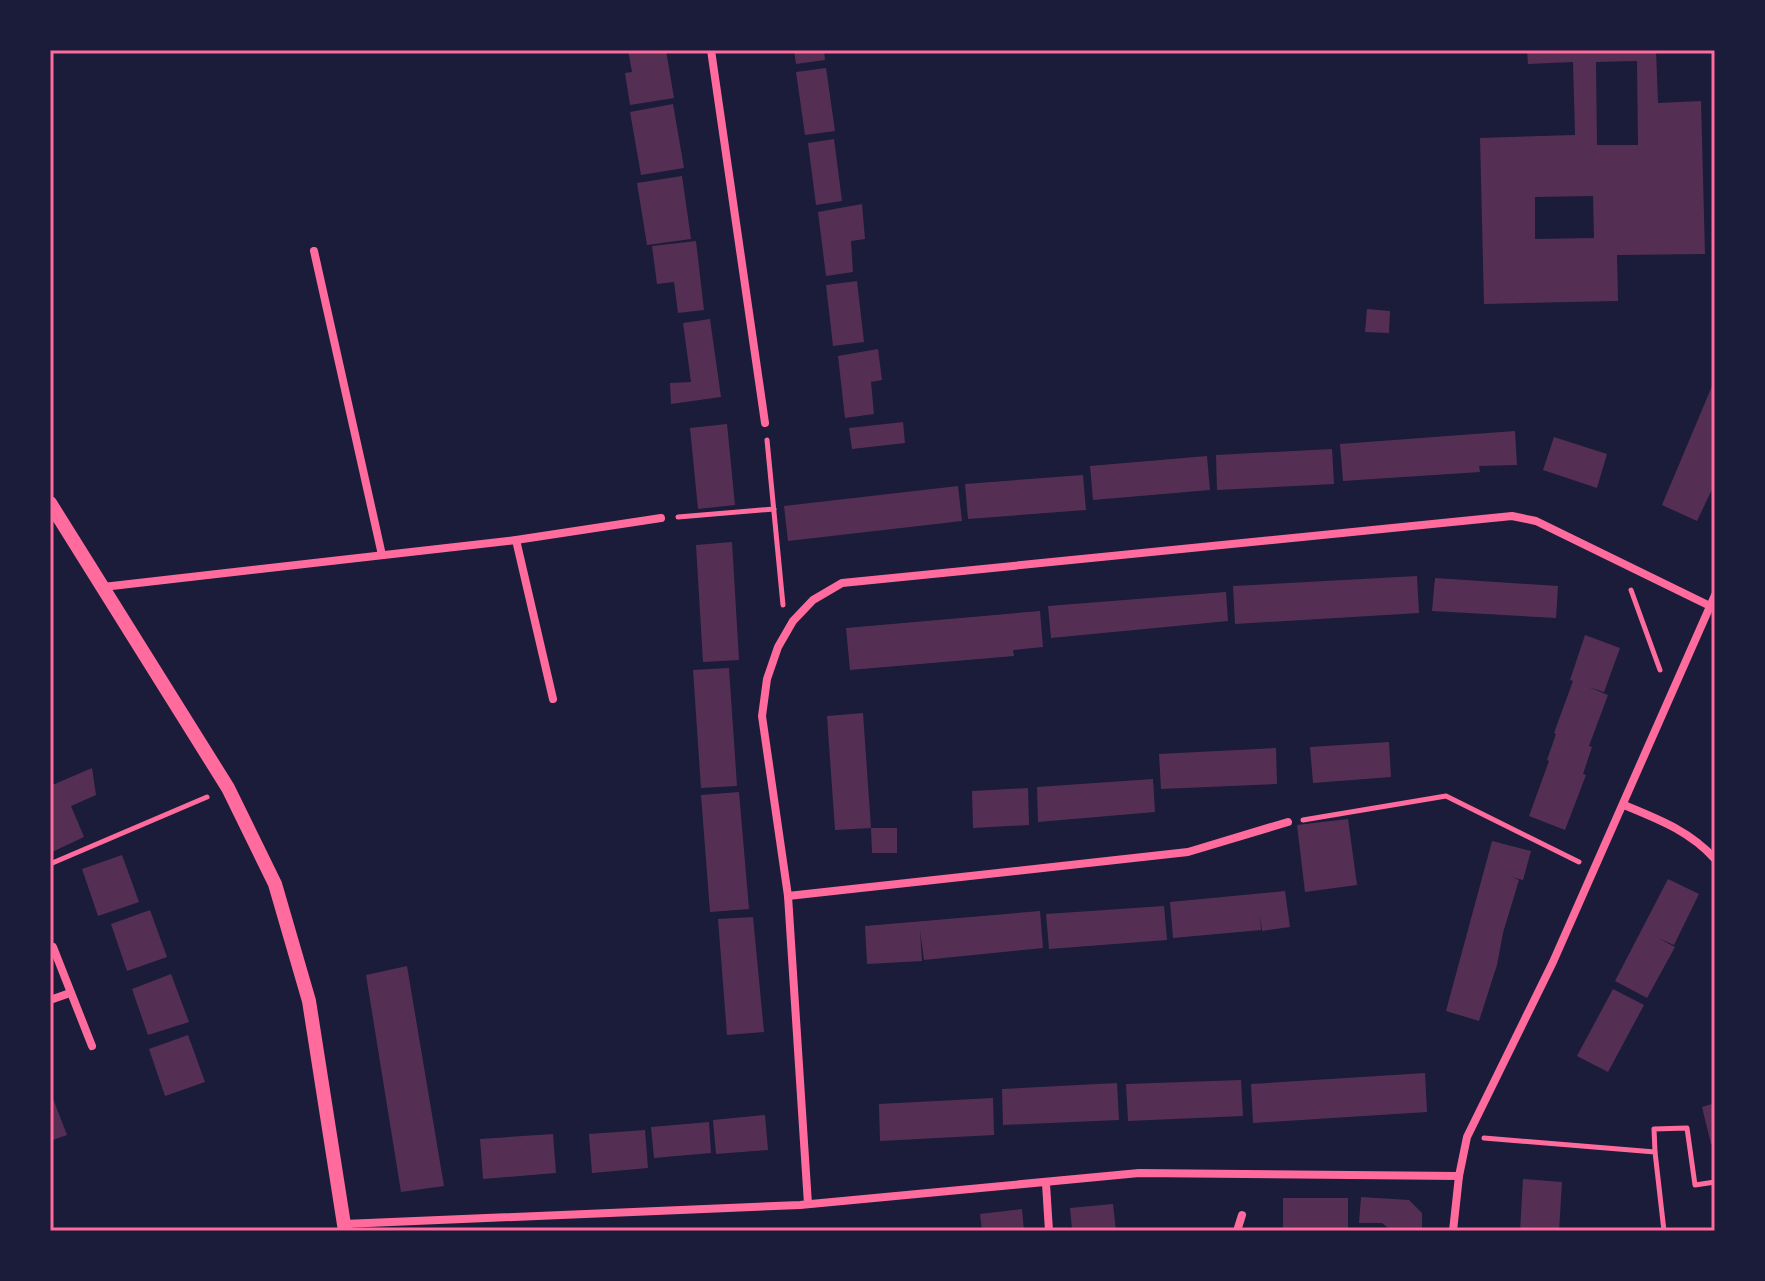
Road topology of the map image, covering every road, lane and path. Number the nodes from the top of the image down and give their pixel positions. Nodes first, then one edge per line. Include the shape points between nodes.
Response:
1 (711, 50) edge
2 (314, 251) dead end
3 (765, 423) joint
4 (50, 503) edge
5 (774, 509) junction
6 (661, 518) joint
7 (516, 540) junction
8 (382, 555) junction
9 (1621, 562) junction
10 (103, 587) junction
11 (1715, 595) edge
12 (1710, 606) junction
13 (786, 633) junction
14 (1670, 697) junction
15 (553, 699) dead end
16 (228, 788) junction
17 (1624, 805) junction
18 (1288, 822) joint
19 (1715, 859) edge
20 (50, 864) edge
21 (1595, 870) junction
22 (788, 896) junction
23 (53, 947) dead end
24 (70, 993) junction
25 (50, 1000) edge
26 (92, 1046) dead end
27 (1467, 1137) junction
28 (1655, 1152) junction
29 (1459, 1176) junction
30 (1715, 1182) edge
31 (1046, 1184) junction
32 (808, 1204) junction
33 (1242, 1215) dead end
34 (344, 1228) edge
35 (1049, 1231) edge
36 (1237, 1231) edge
37 (1453, 1231) edge
38 (1664, 1231) edge

1 - 3 street
2 - 8 street
3 - 5 path
4 - 10 street
5 - 6 path
5 - 13 path
6 - 7 street
7 - 8 street
7 - 15 street
8 - 10 street
9 - 12 street
9 - 13 street via 1536,521 1483,517 842,583 813,600
9 - 14 path
10 - 16 street
11 - 12 street
12 - 14 street
13 - 22 street via 767,679 762,716
14 - 17 street
16 - 20 path
16 - 34 street via 275,884 309,1001
17 - 19 street via 1672,825
17 - 21 street
18 - 21 path via 1446,796
18 - 22 street via 1188,852
21 - 27 street
22 - 32 street
23 - 24 street
24 - 25 street
24 - 26 street
27 - 28 path
27 - 29 street
28 - 30 path via 1654,1129 1687,1128 1695,1185
28 - 38 path
29 - 31 street via 1139,1173
29 - 37 street
31 - 32 street
31 - 35 street
32 - 34 street
33 - 36 street

